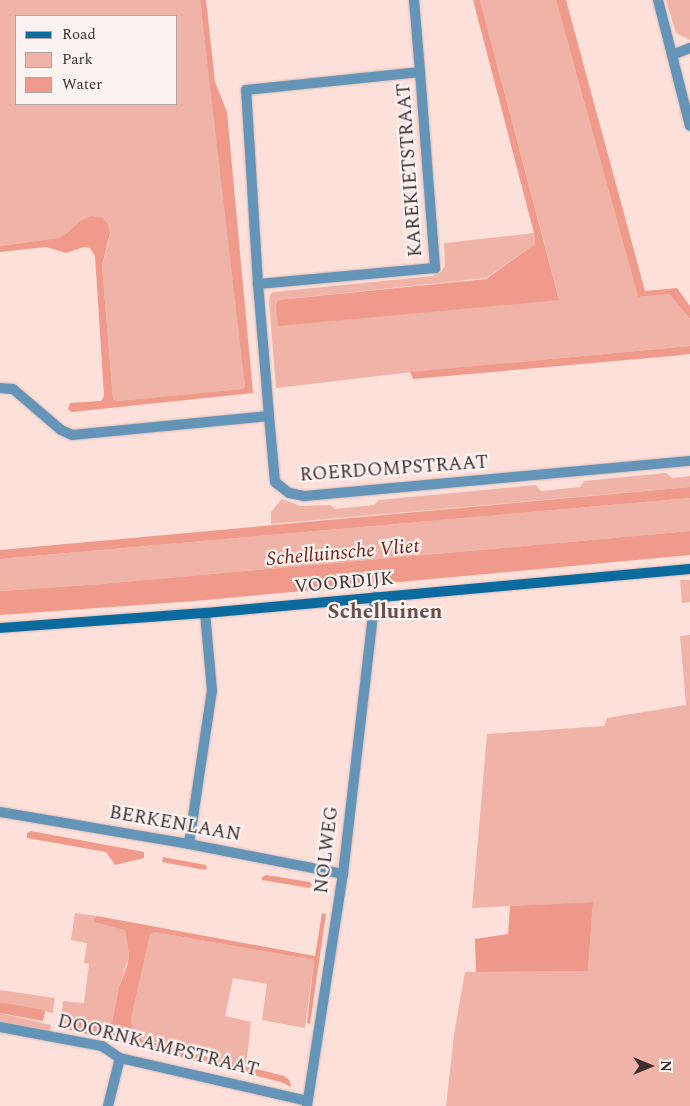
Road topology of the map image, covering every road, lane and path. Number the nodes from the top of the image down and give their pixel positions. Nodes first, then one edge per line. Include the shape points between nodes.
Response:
1 (414, 0) edge
2 (658, 0) edge
3 (690, 48) edge
4 (672, 55) junction
5 (420, 72) junction
6 (690, 126) edge
7 (258, 284) junction
8 (0, 388) edge
9 (269, 416) junction
10 (690, 461) edge
11 (690, 569) edge
12 (375, 597) junction
13 (205, 613) junction
14 (0, 628) edge
15 (0, 812) edge
16 (189, 844) junction
17 (343, 874) junction
18 (0, 1027) edge
19 (120, 1058) junction
20 (307, 1103) edge
21 (108, 1106) edge

1 - 5 street, KAREKIETSTRAAT
2 - 4 street
3 - 4 street
4 - 6 street
5 - 7 street, KAREKIETSTRAAT via 246,90
5 - 7 street, KAREKIETSTRAAT via 435,268
7 - 9 street, KAREKIETSTRAAT
8 - 9 street via 13,390 61,430 72,435
9 - 10 street, ROERDOMPSTRAAT via 275,482 289,493 304,496
11 - 12 street, VOORDIJK
12 - 13 street, VOORDIJK
12 - 17 street, NOLWEG
13 - 14 street, VOORDIJK
13 - 16 street via 212,691
15 - 16 street, BERKENLAAN
16 - 17 street, BERKENLAAN
17 - 20 street, NOLWEG
18 - 19 street, DOORNKAMPSTRAAT via 102,1046
19 - 20 street, DOORNKAMPSTRAAT
19 - 21 street

